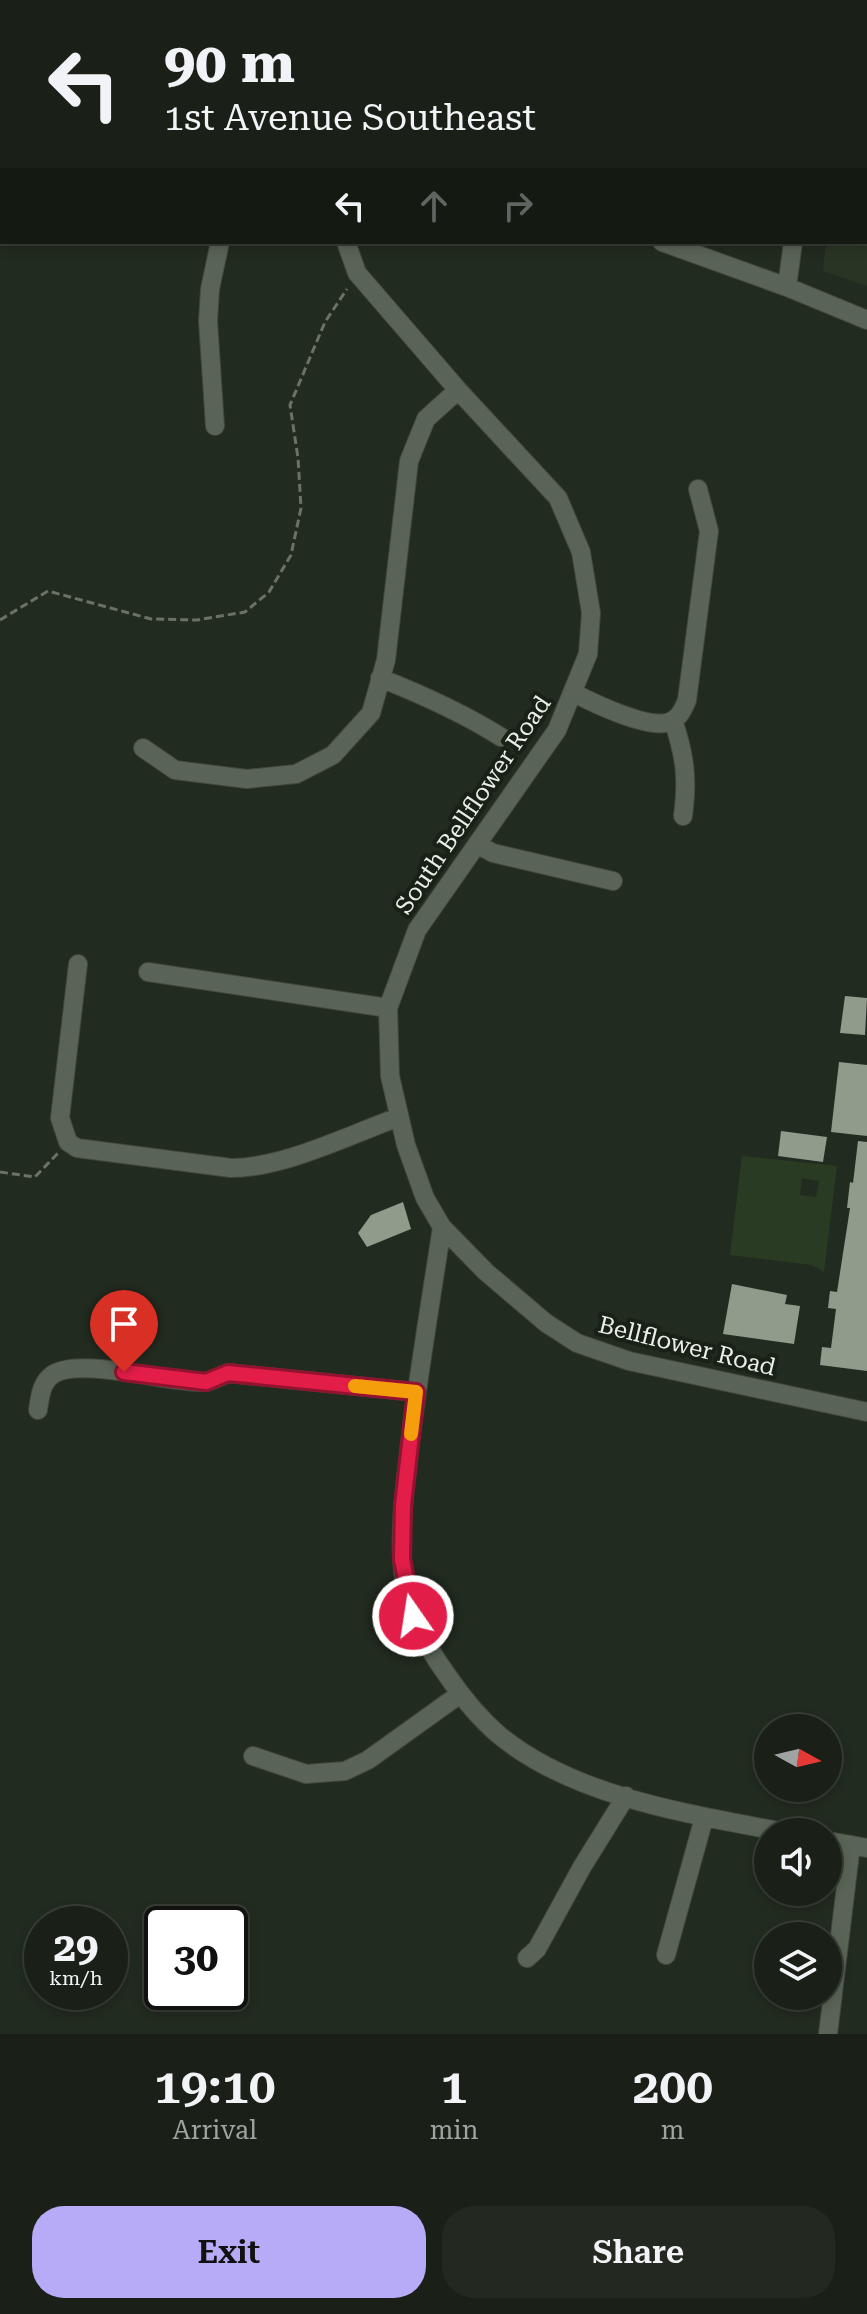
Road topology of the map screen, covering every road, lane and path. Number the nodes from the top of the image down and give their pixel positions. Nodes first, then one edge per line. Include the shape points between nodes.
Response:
1 (220, 244) edge
2 (347, 244) edge
3 (668, 244) edge
4 (793, 244) edge
5 (357, 273) junction
6 (787, 287) junction
7 (867, 320) edge
8 (458, 390) junction
9 (215, 426) dead end
10 (698, 489) dead end
11 (0, 620) edge
12 (380, 678) junction
13 (574, 693) junction
14 (673, 720) junction
15 (501, 737) dead end
16 (143, 748) dead end
17 (683, 816) dead end
18 (477, 844) junction
19 (613, 881) dead end
20 (78, 964) dead end
21 (148, 972) dead end
22 (388, 1008) junction
23 (399, 1117) junction
24 (68, 1142) junction
25 (0, 1172) edge
26 (442, 1227) junction
27 (416, 1392) junction
28 (38, 1410) dead end
29 (867, 1412) edge
30 (460, 1694) junction
31 (253, 1756) dead end
32 (626, 1796) junction
33 (704, 1818) junction
34 (754, 1827) edge
35 (859, 1847) edge
36 (666, 1955) dead end
37 (527, 1958) dead end
38 (828, 2034) edge

1 - 9 street via 208,321
2 - 5 street, South Bellflower Road
3 - 6 street
4 - 6 street
5 - 8 street, South Bellflower Road
5 - 11 path via 325,322 290,405 301,508 291,555 269,592 245,612 197,620 151,619 48,591
6 - 7 street
8 - 12 street via 426,419 409,461
8 - 13 street, South Bellflower Road via 558,498 581,552 591,613 588,654
10 - 14 street via 709,531 687,700
12 - 15 street
12 - 16 street via 371,713 333,755 296,774 247,779 175,770
13 - 14 street via 652,723
13 - 18 street, South Bellflower Road via 557,730
14 - 17 street via 687,773
18 - 19 street via 493,853
18 - 22 street, South Bellflower Road via 417,930
20 - 24 street via 60,1118
21 - 22 street
22 - 23 street, South Bellflower Road via 390,1076
23 - 24 street via 249,1168 91,1151
23 - 26 street, South Bellflower Road via 425,1198
24 - 25 path via 35,1177
26 - 27 street
26 - 29 street, Bellflower Road via 506,1290 577,1343 642,1365
27 - 28 street via 228,1373 206,1382 68,1370 52,1375 41,1389
27 - 30 street via 403,1505 405,1583 424,1639
30 - 31 street via 345,1771 306,1774
30 - 32 street via 520,1750
32 - 33 street
32 - 37 street
33 - 34 street
33 - 36 street
35 - 38 street

